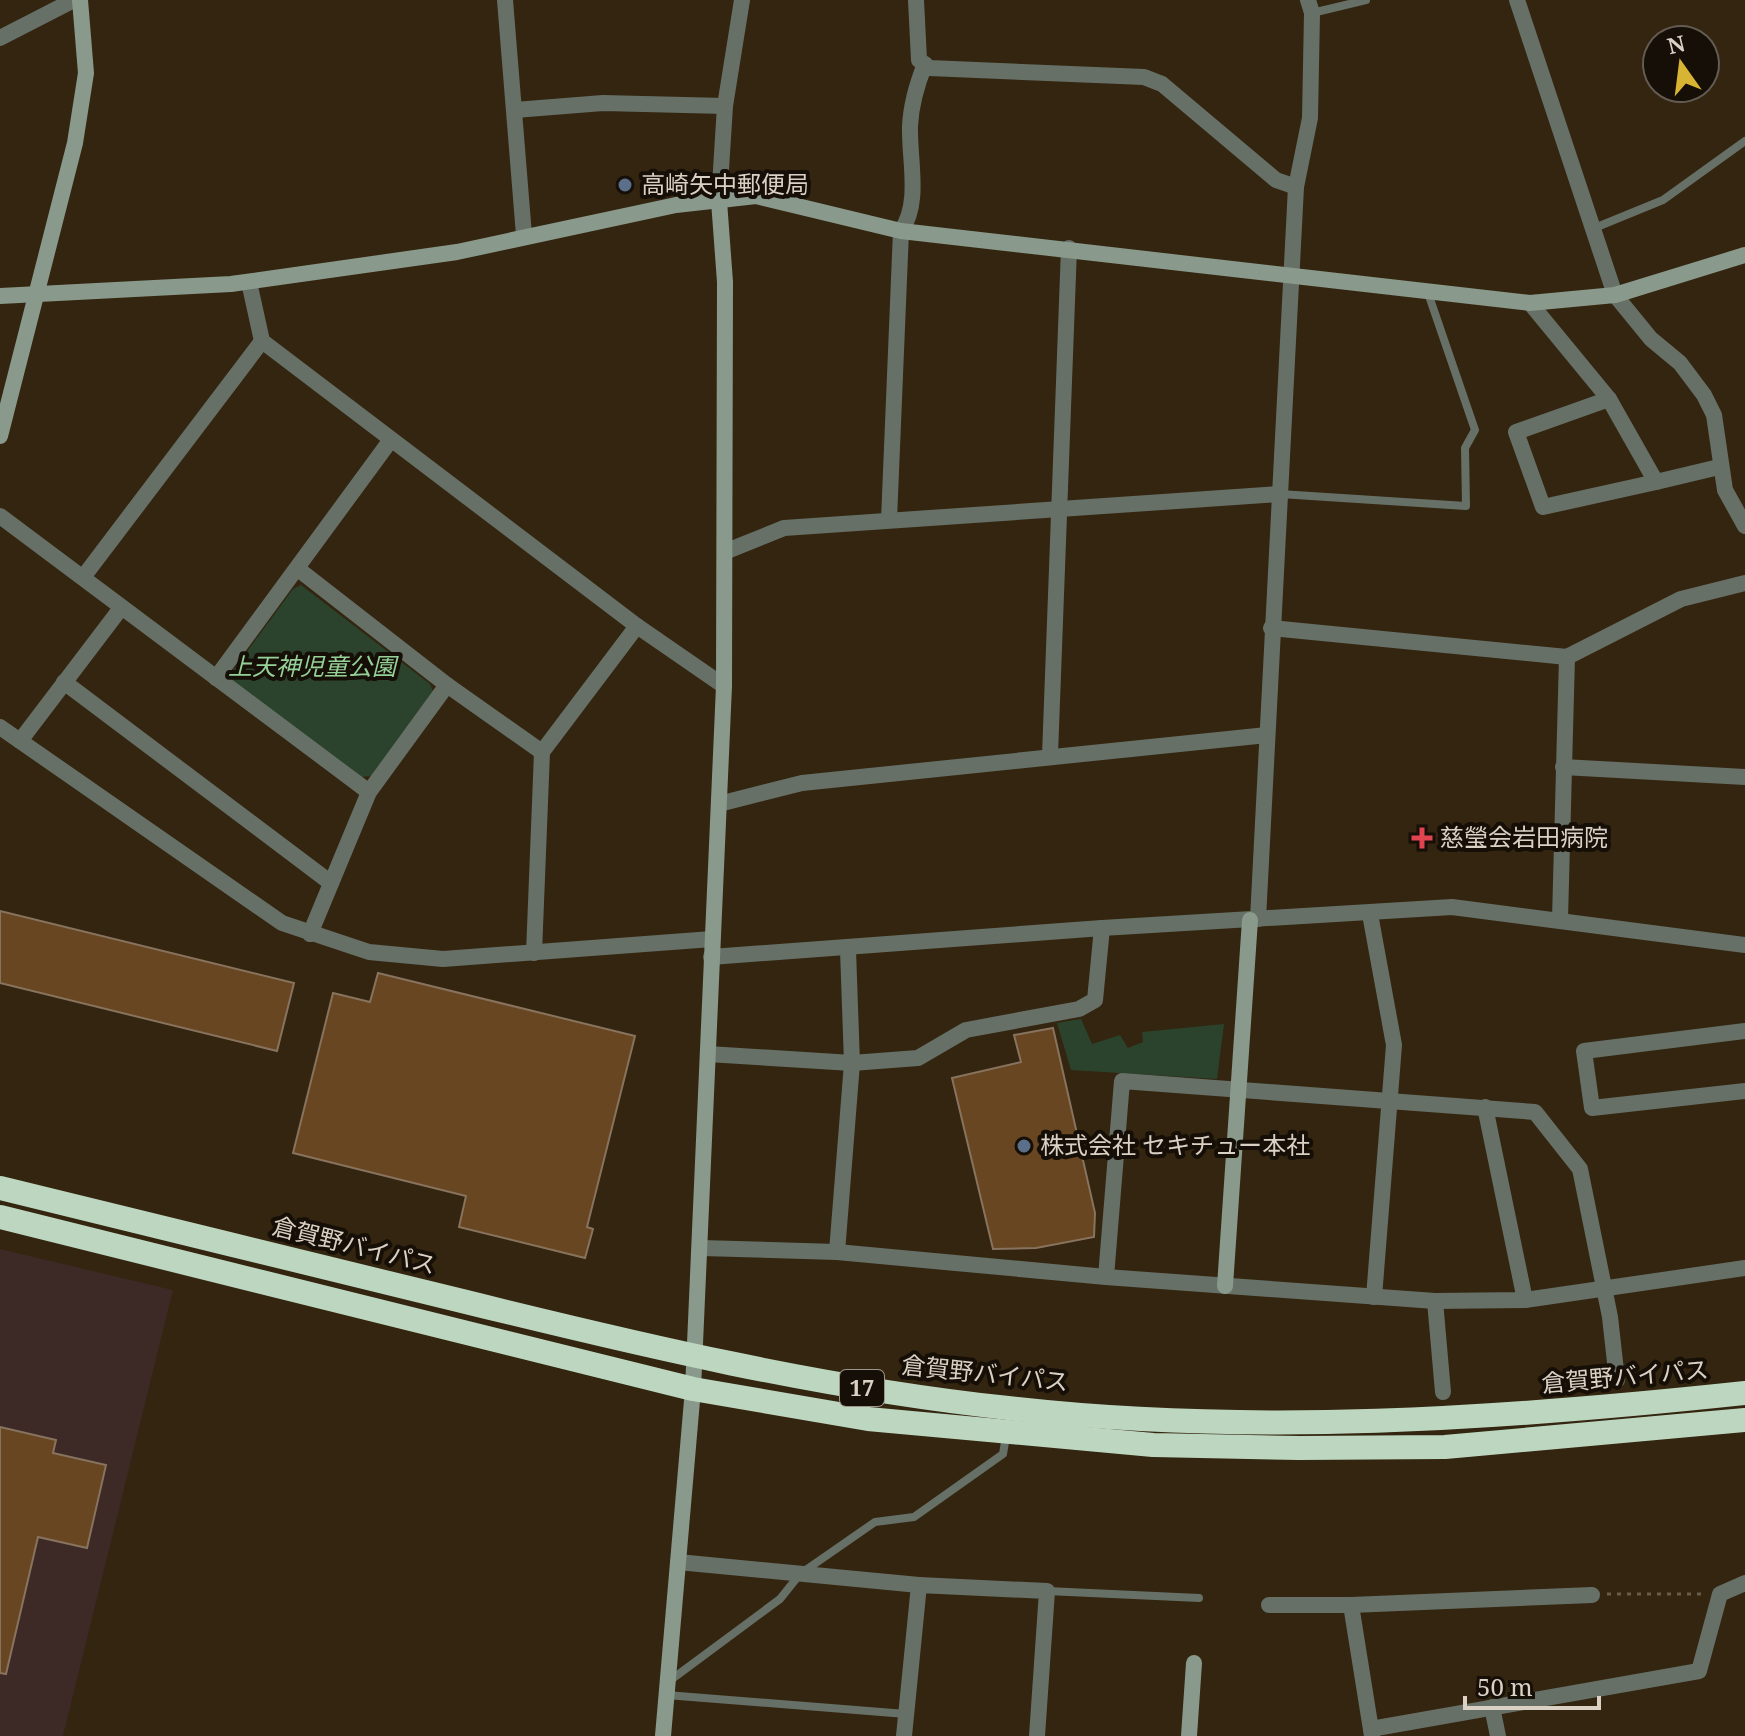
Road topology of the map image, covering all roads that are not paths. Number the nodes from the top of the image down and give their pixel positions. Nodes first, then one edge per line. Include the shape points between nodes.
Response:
1 (77, 0) edge
2 (505, 0) edge
3 (742, 0) edge
4 (916, 0) edge
5 (1366, 0) edge
6 (1517, 0) edge
7 (1310, 6) edge
8 (0, 38) edge
9 (925, 64) junction
10 (725, 106) junction
11 (515, 110) junction
12 (1745, 141) edge
13 (1296, 187) junction
14 (719, 201) junction
15 (1592, 229) junction
16 (901, 231) junction
17 (524, 235) junction
18 (1069, 248) junction
19 (1745, 255) edge
20 (1291, 276) junction
21 (249, 282) junction
22 (1427, 291) junction
23 (36, 295) junction
24 (1615, 295) junction
25 (0, 296) edge
26 (1530, 303) junction
27 (262, 341) junction
28 (1609, 399) junction
29 (0, 436) edge
30 (390, 441) junction
31 (1719, 467) junction
32 (1656, 482) junction
33 (1279, 494) junction
34 (1061, 509) junction
35 (0, 516) edge
36 (889, 520) junction
37 (1745, 526) edge
38 (727, 551) junction
39 (298, 569) junction
40 (84, 576) junction
41 (1745, 583) edge
42 (121, 608) junction
43 (637, 626) junction
44 (1271, 628) junction
45 (1567, 657) junction
46 (216, 678) junction
47 (64, 682) junction
48 (447, 685) junction
49 (724, 686) junction
50 (0, 727) edge
51 (1267, 735) junction
52 (20, 741) junction
53 (542, 752) junction
54 (1050, 755) junction
55 (1563, 767) junction
56 (1745, 777) edge
57 (369, 792) junction
58 (719, 804) junction
59 (331, 883) junction
60 (1370, 914) junction
61 (1560, 919) junction
62 (1254, 920) junction
63 (1102, 928) junction
64 (310, 934) junction
65 (712, 939) junction
66 (1745, 945) edge
67 (848, 950) junction
68 (534, 953) junction
69 (711, 957) junction
70 (1745, 1031) edge
71 (708, 1054) junction
72 (852, 1063) junction
73 (1237, 1089) junction
74 (1745, 1091) edge
75 (1391, 1101) junction
76 (1485, 1107) junction
77 (0, 1188) edge
78 (0, 1217) edge
79 (701, 1248) junction
80 (837, 1252) junction
81 (1745, 1268) edge
82 (1106, 1277) junction
83 (1225, 1286) junction
84 (1605, 1290) junction
85 (1374, 1297) junction
86 (1525, 1300) junction
87 (1435, 1301) junction
88 (695, 1358) junction
89 (1617, 1380) dead end
90 (693, 1389) junction
91 (1443, 1392) dead end
92 (1745, 1393) edge
93 (1745, 1420) edge
94 (1006, 1434) junction
95 (678, 1562) junction
96 (800, 1574) junction
97 (1745, 1583) edge
98 (919, 1585) junction
99 (1047, 1591) junction
100 (1592, 1595) road end
101 (1199, 1598) dead end
102 (1269, 1605) dead end
103 (1351, 1605) junction
104 (1194, 1663) dead end
105 (667, 1689) junction
106 (1492, 1707) junction
107 (906, 1714) junction
108 (1372, 1732) edge
109 (663, 1736) edge
110 (904, 1736) edge
111 (1037, 1736) edge
112 (1189, 1736) edge
113 (1498, 1736) edge

1 - 8 street
1 - 23 street via 86,73 75,143
2 - 11 street
3 - 10 street
4 - 9 street via 919,60
5 - 7 lane
6 - 15 street
7 - 13 street via 1310,118
9 - 13 street via 952,71 1144,77 1191,106 1276,180
9 - 16 street via 910,123 912,216
10 - 11 street via 603,103
10 - 14 street
11 - 17 street
12 - 15 lane via 1663,200
13 - 20 street
14 - 16 street via 756,196
14 - 17 street
14 - 38 street via 725,282
15 - 24 street
16 - 18 street
16 - 36 street
17 - 21 street via 457,252
18 - 20 street
18 - 34 street
19 - 24 street
20 - 22 street
20 - 33 street
21 - 23 street
21 - 27 street
22 - 26 street
22 - 33 lane via 1475,430 1465,448 1466,506
23 - 25 street
23 - 29 street
24 - 26 street
24 - 31 street via 1704,395 1714,415
26 - 28 street
27 - 30 street
27 - 40 street
28 - 32 street
28 - 32 street via 1516,432 1543,507
30 - 39 street
30 - 43 street
31 - 32 street
31 - 37 street
33 - 34 street
33 - 44 street
34 - 36 street
34 - 54 street
35 - 40 street
36 - 38 street via 784,528
38 - 49 street
39 - 46 street
39 - 48 street
40 - 42 street
41 - 45 street via 1681,599
42 - 46 street
42 - 47 street
43 - 49 street
43 - 53 street
44 - 45 street
44 - 51 street
45 - 55 street
46 - 57 street
47 - 52 street
47 - 59 street
48 - 53 street
48 - 57 street
49 - 58 street
50 - 52 street
51 - 54 street
51 - 62 street
52 - 64 street via 239,895
53 - 68 street
54 - 58 street via 802,783
55 - 56 street
55 - 61 street
57 - 59 street
58 - 65 street
59 - 64 street
60 - 61 street via 1452,907
60 - 62 street
60 - 75 street via 1394,1045
61 - 66 street
62 - 63 street
62 - 73 street
63 - 67 street
63 - 72 street via 1095,1000 1079,1009 966,1030 918,1058
64 - 68 street via 407,958
65 - 68 street
65 - 69 street
67 - 69 street
67 - 72 street
69 - 71 street
70 - 74 street via 1584,1051 1592,1108
71 - 72 street
71 - 79 street
72 - 80 street
73 - 75 street
73 - 82 street via 1122,1081
73 - 83 street
75 - 76 street
75 - 85 street
76 - 84 street via 1535,1112 1580,1169
76 - 86 street
77 - 88 highway, 倉賀野バイパス / 17
78 - 90 highway, 17
79 - 80 street
79 - 88 street
80 - 82 street
81 - 84 street
82 - 83 street
83 - 85 street
84 - 86 street
84 - 89 street
85 - 87 street
86 - 87 street
87 - 91 street
88 - 90 street
88 - 92 highway, 倉賀野バイパス / 17 via 1010,1409 1211,1420 1444,1419
90 - 94 highway, 17 via 868,1419
90 - 95 street
93 - 94 highway, 17 via 1445,1447 1153,1445
94 - 96 lane via 1003,1454 914,1517 875,1522
95 - 96 street
95 - 105 street
96 - 98 street
96 - 105 lane via 780,1599
97 - 106 street via 1720,1594 1699,1671
98 - 99 street
98 - 107 street
99 - 101 lane
99 - 111 street
100 - 103 street
102 - 103 street
103 - 108 street
104 - 112 street
105 - 107 lane
105 - 109 street
106 - 108 street
106 - 113 street
107 - 110 street

